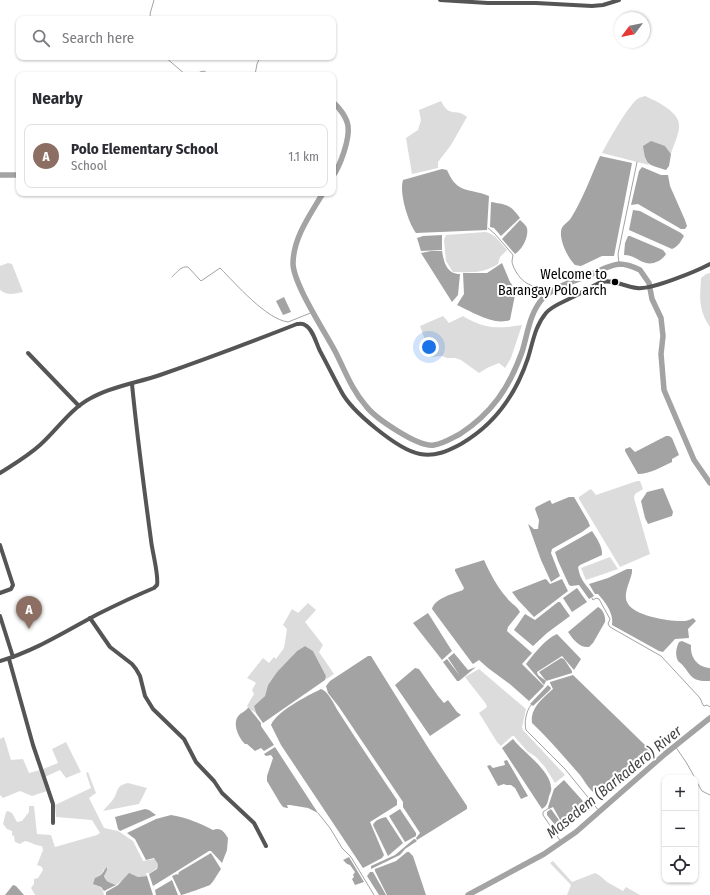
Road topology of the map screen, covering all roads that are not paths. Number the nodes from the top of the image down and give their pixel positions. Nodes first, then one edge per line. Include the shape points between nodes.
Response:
1 (440, 0) edge
2 (619, 0) edge
3 (710, 264) edge
4 (28, 353) dead end
5 (132, 384) junction
6 (78, 406) junction
7 (0, 473) edge
8 (0, 546) edge
9 (0, 593) edge
10 (0, 616) edge
11 (90, 618) junction
12 (11, 658) junction
13 (0, 661) edge
14 (53, 823) dead end
15 (266, 846) dead end

1 - 2 street via 592,6
3 - 5 street via 691,273 639,289 605,281 558,304 541,320 528,358 502,409 476,434 438,454 420,454 406,448 380,432 353,408 341,392 312,334 306,324 302,323
4 - 6 street
5 - 6 street via 101,392
5 - 11 street via 140,461 158,583 154,588
6 - 7 street via 41,444
8 - 9 street via 13,584 11,589
10 - 12 street
11 - 12 street via 38,647
11 - 15 street via 110,648 136,669 145,696 153,710 184,739 196,762 222,793 254,823
12 - 13 street
12 - 14 street via 33,745 52,804

